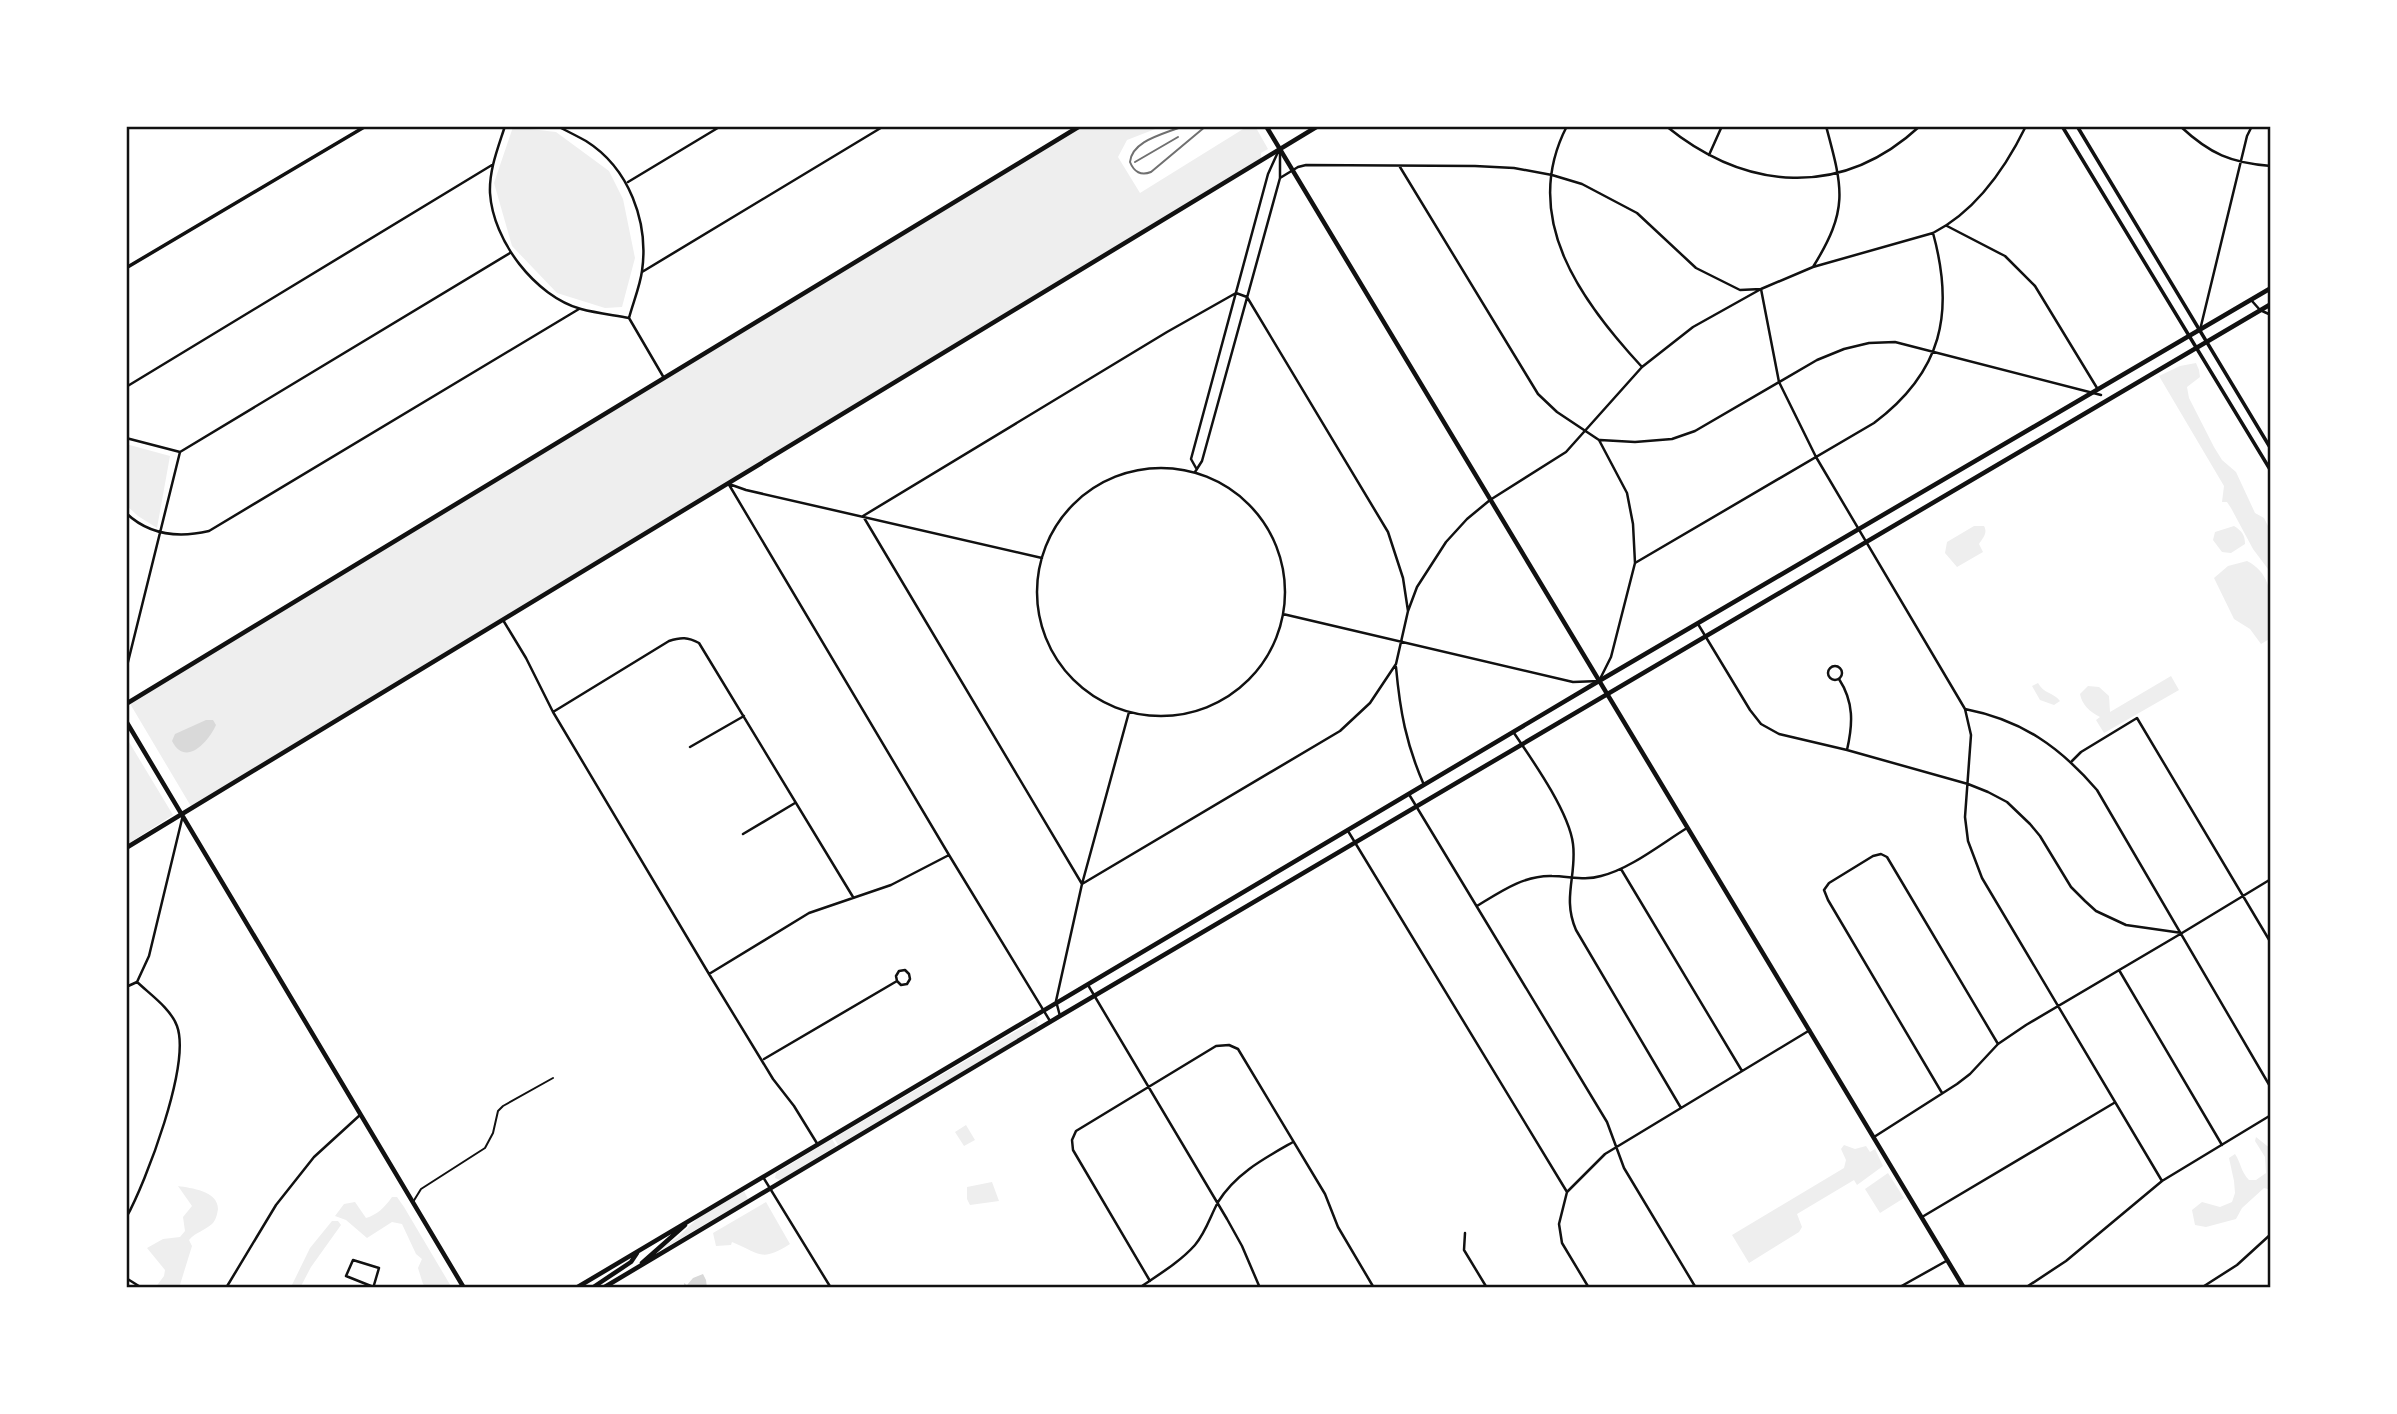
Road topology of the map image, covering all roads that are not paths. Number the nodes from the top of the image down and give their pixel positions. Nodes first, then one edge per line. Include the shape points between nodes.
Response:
1 (366, 126) edge
2 (505, 126) edge
3 (557, 126) edge
4 (721, 126) edge
5 (884, 126) edge
6 (1080, 126) edge
7 (1266, 126) edge
8 (1318, 126) edge
9 (1567, 126) edge
10 (1666, 126) edge
11 (1723, 126) edge
12 (1826, 126) edge
13 (1920, 126) edge
14 (2026, 126) edge
15 (2062, 126) edge
16 (2077, 126) edge
17 (2180, 126) edge
18 (2252, 126) edge
19 (1280, 149) junction
20 (1709, 155) junction
21 (2241, 164) junction
22 (492, 165) junction
23 (1400, 166) junction
24 (2271, 166) edge
25 (1292, 170) junction
26 (1839, 172) junction
27 (1552, 175) junction
28 (1280, 178) junction
29 (627, 182) junction
30 (1947, 226) junction
31 (1933, 233) junction
32 (510, 253) junction
33 (1813, 267) junction
34 (126, 268) edge
35 (642, 272) junction
36 (2271, 288) edge
37 (1761, 289) junction
38 (1236, 293) junction
39 (1247, 297) junction
40 (2251, 300) junction
41 (2271, 304) edge
42 (579, 309) junction
43 (2260, 310) junction
44 (2271, 315) edge
45 (629, 318) junction
46 (2200, 330) junction
47 (2190, 336) junction
48 (2206, 342) junction
49 (2197, 347) junction
50 (1934, 351) junction
51 (1642, 367) junction
52 (664, 378) junction
53 (1779, 382) junction
54 (126, 387) edge
55 (2098, 392) junction
56 (2106, 401) junction
57 (1583, 431) junction
58 (126, 438) edge
59 (1599, 440) junction
60 (2271, 449) edge
61 (180, 452) junction
62 (1816, 457) junction
63 (1976, 462) junction
64 (1196, 468) junction
65 (2271, 471) edge
66 (1195, 473) junction
67 (1983, 474) junction
68 (728, 483) junction
69 (1490, 500) junction
70 (126, 513) edge
71 (863, 516) junction
72 (1860, 530) junction
73 (160, 532) junction
74 (1867, 542) junction
75 (1042, 558) junction
76 (1635, 563) junction
77 (1408, 611) junction
78 (1283, 614) junction
79 (503, 620) junction
80 (1698, 624) junction
81 (1705, 636) junction
82 (1400, 641) junction
83 (1396, 664) junction
84 (126, 670) edge
85 (1839, 679) junction
86 (1599, 681) junction
87 (1607, 694) junction
88 (126, 704) edge
89 (1965, 709) junction
90 (553, 712) junction
91 (1129, 712) junction
92 (744, 716) junction
93 (126, 721) edge
94 (1514, 733) junction
95 (1522, 744) junction
96 (690, 747) dead end
97 (1847, 750) junction
98 (2071, 762) junction
99 (1968, 784) junction
100 (1424, 785) junction
101 (1409, 794) junction
102 (795, 803) junction
103 (1416, 806) junction
104 (182, 814) junction
105 (1687, 828) junction
106 (1348, 831) junction
107 (743, 834) dead end
108 (1355, 843) junction
109 (126, 848) edge
110 (948, 855) junction
111 (1621, 869) junction
112 (1570, 878) junction
113 (2271, 879) edge
114 (1082, 884) junction
115 (2243, 896) junction
116 (853, 897) junction
117 (1477, 906) junction
118 (2182, 933) junction
119 (2271, 943) edge
120 (2119, 970) junction
121 (709, 974) junction
122 (897, 981) junction
123 (137, 982) junction
124 (1088, 985) junction
125 (126, 987) edge
126 (1095, 996) junction
127 (1056, 1003) junction
128 (2058, 1006) junction
129 (1044, 1011) junction
130 (1060, 1016) junction
131 (1050, 1022) junction
132 (1810, 1030) junction
133 (1998, 1044) junction
134 (763, 1060) junction
135 (1742, 1071) junction
136 (553, 1079) dead end
137 (1147, 1087) junction
138 (2271, 1088) edge
139 (1942, 1093) junction
140 (2114, 1102) junction
141 (1681, 1108) junction
142 (360, 1115) junction
143 (2271, 1115) edge
144 (1874, 1137) junction
145 (1293, 1142) junction
146 (818, 1145) junction
147 (2222, 1145) junction
148 (1617, 1147) junction
149 (763, 1177) junction
150 (2162, 1181) junction
151 (770, 1188) junction
152 (1567, 1192) junction
153 (413, 1203) junction
154 (1218, 1203) junction
155 (1922, 1217) junction
156 (126, 1218) edge
157 (689, 1221) junction
158 (1465, 1233) dead end
159 (2271, 1234) edge
160 (638, 1252) junction
161 (1948, 1260) junction
162 (636, 1268) junction
163 (126, 1278) edge
164 (1150, 1281) junction
165 (375, 1287) edge
166 (142, 1288) edge
167 (226, 1288) edge
168 (464, 1288) edge
169 (576, 1288) edge
170 (592, 1288) edge
171 (603, 1288) edge
172 (831, 1288) edge
173 (1139, 1288) edge
174 (1260, 1288) edge
175 (1374, 1288) edge
176 (1487, 1288) edge
177 (1589, 1288) edge
178 (1696, 1288) edge
179 (1898, 1288) edge
180 (1964, 1288) edge
181 (2025, 1288) edge
182 (2201, 1288) edge

1 - 34 street
2 - 22 street
3 - 29 street via 589,143
4 - 29 street
5 - 35 street
6 - 52 main road
7 - 19 main road
8 - 19 main road
9 - 27 street
10 - 20 street
11 - 20 street
12 - 26 street
13 - 26 street via 1888,151
14 - 30 street via 1994,181
15 - 47 street
16 - 46 street
17 - 21 street via 2210,150
18 - 21 street
19 - 25 main road
19 - 28 street
19 - 38 street via 1268,174
19 - 68 main road
20 - 26 street via 1741,170 1771,176
21 - 24 street
21 - 46 street
22 - 32 street via 490,194
22 - 54 street
23 - 25 street via 1306,165
23 - 27 street via 1514,168
23 - 57 street via 1538,394
25 - 28 street
25 - 69 main road
26 - 33 street via 1838,217
27 - 37 street via 1582,184 1637,213 1696,268 1740,290
27 - 51 street via 1550,203 1559,248 1597,316
28 - 39 street
29 - 35 street via 640,216
30 - 31 street
30 - 55 street via 2005,256 2035,286
31 - 33 street
31 - 50 street via 1944,284
32 - 42 street via 529,276
32 - 61 street
33 - 37 street
35 - 45 street
36 - 40 main road
37 - 51 street via 1693,327
37 - 53 street
38 - 39 street
38 - 64 street via 1191,459
38 - 71 street
39 - 64 street via 1202,461
39 - 77 street via 1388,532
40 - 43 street
40 - 46 main road
41 - 43 main road
42 - 45 street
42 - 73 street via 209,531 184,536
43 - 44 street
43 - 48 main road
45 - 52 street
46 - 47 main road
46 - 48 street
47 - 49 street
47 - 55 main road
48 - 49 main road
48 - 60 street
49 - 56 main road
49 - 65 street
50 - 53 street via 1895,342 1869,343 1835,352
50 - 55 street
50 - 62 street via 1909,393 1892,410
51 - 57 street
52 - 88 main road
53 - 59 street via 1695,431 1672,439
53 - 62 street
55 - 56 street
55 - 63 main road
56 - 67 main road
57 - 59 street
57 - 69 street via 1566,452
58 - 61 street
59 - 76 street via 1627,494
61 - 73 street
62 - 72 street
62 - 76 street
63 - 67 main road
63 - 72 main road
64 - 66 street
66 - 75 street via 1145,470 1096,487 1058,523
66 - 78 street via 1237,494 1269,533 1280,556
67 - 74 main road
68 - 71 street
68 - 79 main road
68 - 110 street
69 - 77 street via 1446,542 1427,568
69 - 86 main road
70 - 73 street
71 - 75 street
71 - 114 street
72 - 74 street
72 - 80 main road
73 - 84 street
74 - 81 main road
74 - 89 street
75 - 91 street via 1037,597 1051,649 1083,689
76 - 86 street via 1611,657
77 - 82 street
78 - 82 street
78 - 91 street via 1267,656 1226,698 1175,716
79 - 90 street
79 - 104 main road
80 - 81 street
80 - 86 main road
81 - 87 main road
81 - 97 street via 1761,724 1779,734
82 - 83 street
82 - 86 street via 1573,682
83 - 100 street via 1403,726
83 - 114 street via 1370,703 1340,731
85 - 85 street via 1840,668 1830,668 1829,677
85 - 97 street via 1852,712
86 - 87 main road
86 - 94 main road
87 - 95 main road
87 - 105 main road
89 - 98 street via 2018,726
89 - 99 street via 1970,735
90 - 92 street via 669,641 691,638 699,643
90 - 121 street
91 - 114 street
92 - 96 street
92 - 102 street
93 - 104 main road
94 - 95 street
94 - 100 main road
95 - 103 main road
95 - 112 street via 1568,824 1573,852
97 - 99 street
98 - 115 street via 2137,718
98 - 118 street via 2097,790
99 - 118 street via 2007,802 2030,824 2071,887 2096,911 2126,925
99 - 128 street via 1965,817 1973,859
100 - 101 main road
101 - 103 street
101 - 106 main road
102 - 107 street
102 - 116 street
103 - 108 main road
103 - 117 street
104 - 109 main road
104 - 123 street via 149,956
104 - 142 main road
105 - 111 street
105 - 132 main road
106 - 108 street
106 - 124 main road
108 - 126 main road
108 - 152 street
110 - 116 street via 891,885
110 - 129 street
111 - 112 street via 1597,877
111 - 135 street
112 - 117 street via 1547,876 1518,882
112 - 141 street via 1569,905 1576,930
113 - 115 street
114 - 127 street
115 - 118 street
115 - 119 street
116 - 121 street via 809,914
117 - 148 street via 1607,1122
118 - 120 street
118 - 138 street
120 - 128 street
120 - 147 street
121 - 134 street
122 - 122 street via 906,984 909,974 899,971
122 - 134 street
123 - 125 street
123 - 156 street via 168,1012 181,1038 155,1154
124 - 126 street
124 - 127 main road
126 - 130 main road
126 - 137 street
127 - 129 main road
127 - 130 street
128 - 133 street
128 - 140 street
129 - 131 street
129 - 146 main road
130 - 131 main road
131 - 151 main road
132 - 135 street
132 - 144 main road
133 - 139 street via 1970,1074
133 - 139 street via 1892,863 1881,854 1829,883 1824,890 1828,900
134 - 146 street
135 - 141 street
136 - 153 lane via 503,1106 485,1148 421,1189
137 - 145 street via 1216,1046 1228,1045 1238,1049
137 - 154 street
137 - 164 street via 1076,1131 1072,1140 1073,1150
139 - 144 street
140 - 150 street
140 - 155 street
141 - 148 street
142 - 153 main road
142 - 167 street via 314,1157 276,1205
143 - 147 street
144 - 155 main road
145 - 154 street via 1249,1167
145 - 175 street
146 - 149 main road
147 - 150 street
148 - 152 street via 1595,1162
148 - 178 street via 1624,1168
149 - 151 street
149 - 157 main road
150 - 181 street via 2066,1261
151 - 162 main road
151 - 172 street
152 - 177 street via 1559,1224 1562,1243
153 - 168 main road
154 - 164 street via 1195,1245
154 - 174 street
155 - 161 main road
157 - 160 main road
157 - 162 main road
158 - 176 street via 1464,1250
159 - 182 street via 2241,1262
160 - 169 main road
160 - 170 main road via 631,1262
161 - 179 street
161 - 180 main road
162 - 171 main road
163 - 166 street
164 - 173 street
165 - 165 street via 346,1276 353,1260 379,1268

